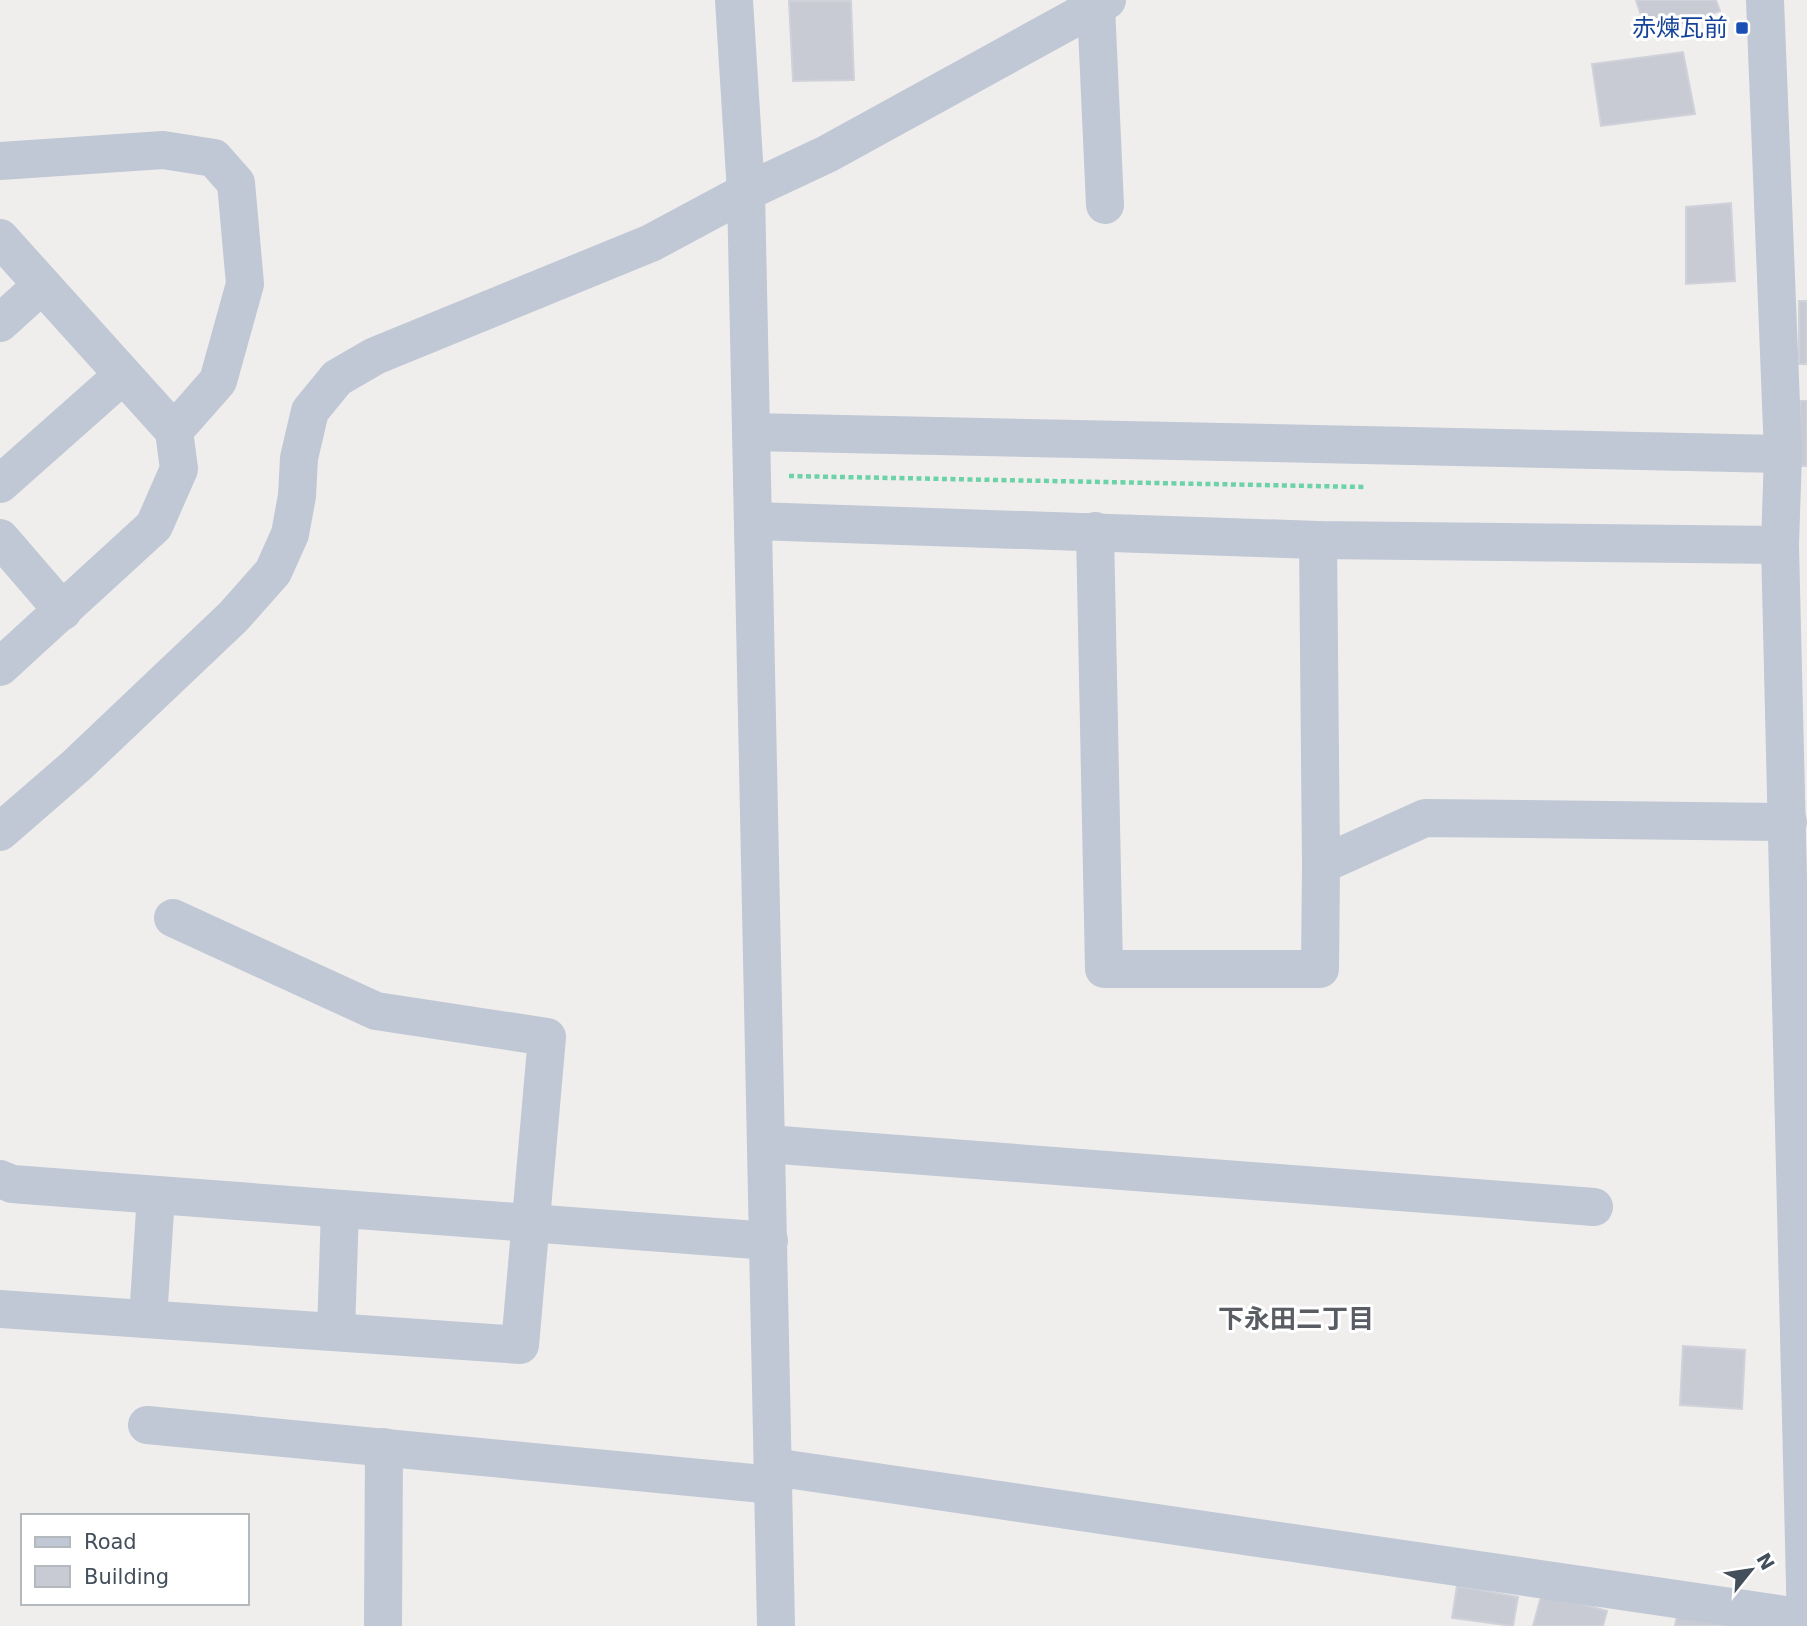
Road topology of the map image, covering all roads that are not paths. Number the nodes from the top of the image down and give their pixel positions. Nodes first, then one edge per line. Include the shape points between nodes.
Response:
1 (734, 0) edge
2 (1765, 0) edge
3 (1102, 3) edge
4 (0, 161) edge
5 (746, 192) junction
6 (1105, 205) dead end
7 (0, 238) edge
8 (42, 285) junction
9 (0, 323) edge
10 (123, 375) junction
11 (174, 431) junction
12 (752, 432) junction
13 (1783, 454) junction
14 (0, 484) edge
15 (1794, 495) edge
16 (754, 521) junction
17 (1095, 531) junction
18 (0, 538) edge
19 (1318, 540) junction
20 (1780, 545) junction
21 (63, 611) junction
22 (0, 667) edge
23 (1787, 822) junction
24 (0, 832) edge
25 (1321, 865) junction
26 (173, 918) dead end
27 (1799, 1001) edge
28 (767, 1144) junction
29 (0, 1179) edge
30 (156, 1195) junction
31 (1594, 1207) dead end
32 (340, 1209) junction
33 (529, 1223) junction
34 (769, 1241) junction
35 (0, 1309) edge
36 (148, 1319) junction
37 (336, 1332) junction
38 (148, 1424) dead end
39 (384, 1447) junction
40 (773, 1476) junction
41 (1806, 1622) edge
42 (383, 1626) edge
43 (776, 1626) edge

1 - 5 street
2 - 13 street
3 - 5 street via 827,154
3 - 6 street
4 - 11 street via 163,150 214,158 236,183 245,284 218,381
5 - 12 street
5 - 24 street via 651,243 375,356 337,378 310,411 289,534 273,572 233,617
7 - 8 street
8 - 9 street
8 - 10 street
10 - 11 street
10 - 14 street
11 - 21 street via 179,469 154,526
12 - 13 street
12 - 16 street
13 - 15 street
15 - 20 street
16 - 17 street
16 - 28 street
17 - 19 street
17 - 25 street via 1104,969 1320,969
18 - 21 street
19 - 20 street
19 - 25 street
20 - 23 street
21 - 22 street
23 - 25 street via 1425,818
23 - 27 street
26 - 33 street via 376,1010 547,1037
27 - 41 street
28 - 31 street
28 - 34 street
29 - 30 street via 12,1184
30 - 32 street
30 - 36 street
32 - 33 street
32 - 37 street
33 - 34 street
33 - 37 street via 520,1345
34 - 40 street
35 - 36 street
36 - 37 street
38 - 39 street
39 - 40 street
39 - 42 street
40 - 41 street
40 - 43 street

